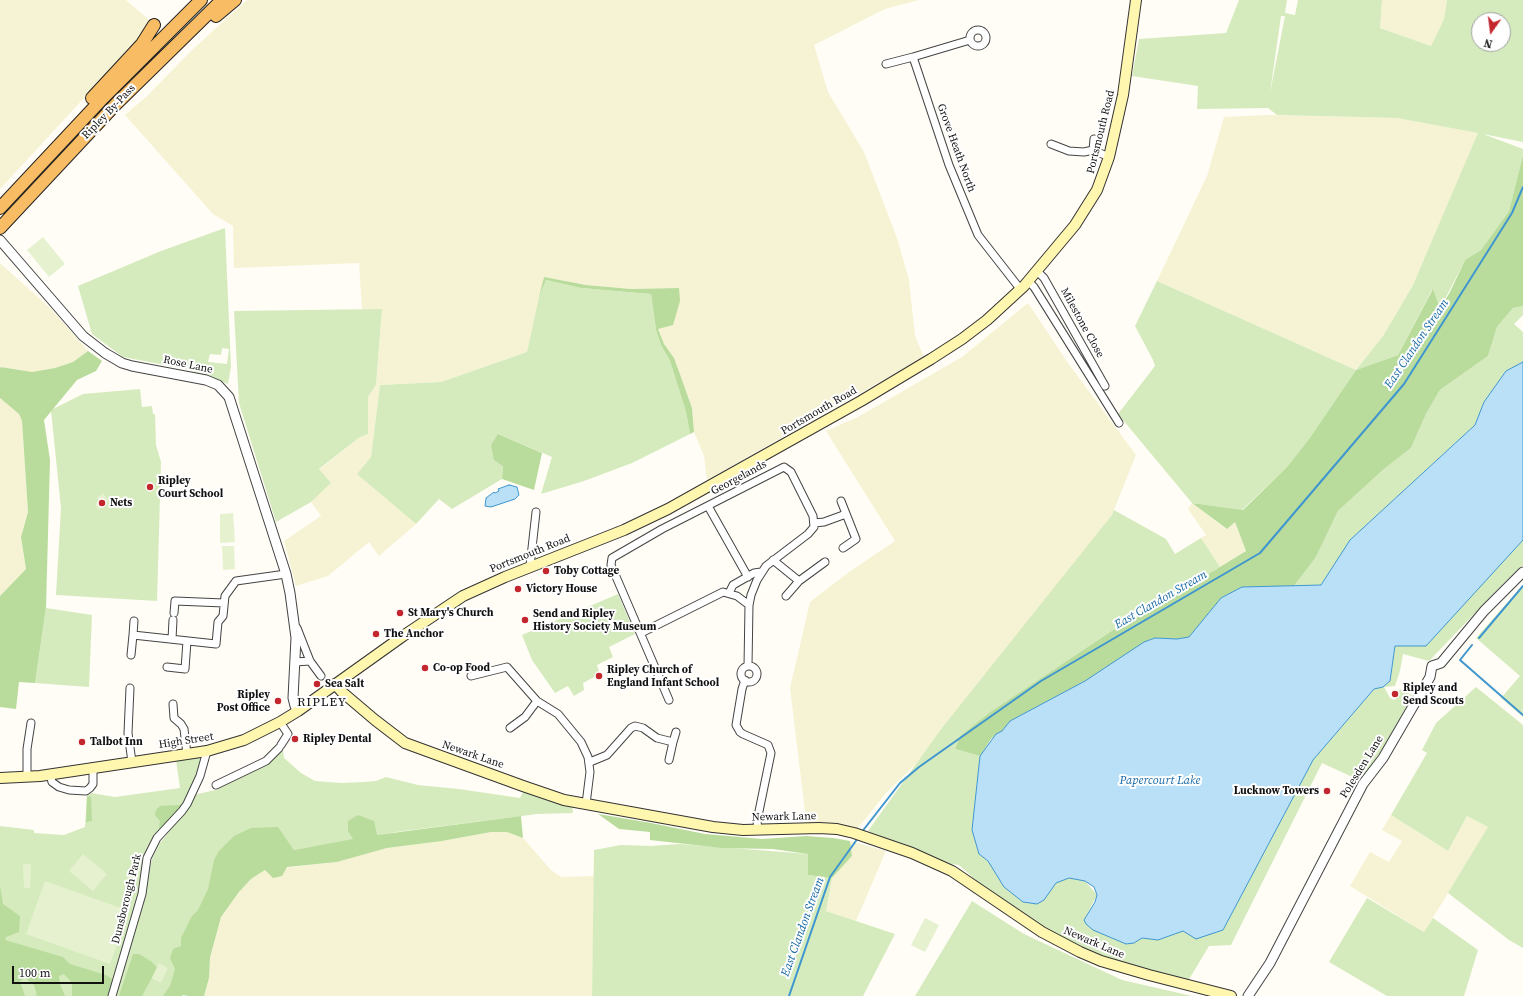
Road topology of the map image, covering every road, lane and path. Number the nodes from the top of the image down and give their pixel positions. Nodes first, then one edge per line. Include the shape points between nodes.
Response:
1 (202, 0) edge
2 (222, 0) edge
3 (235, 0) edge
4 (1136, 0) edge
5 (154, 25) dead end
6 (970, 40) dead end
7 (913, 57) junction
8 (886, 64) dead end
9 (116, 104) junction
10 (1094, 139) dead end
11 (1051, 144) dead end
12 (1093, 150) junction
13 (1109, 157) junction
14 (35, 169) junction
15 (0, 208) edge
16 (0, 228) edge
17 (0, 240) edge
18 (1037, 271) junction
19 (1028, 281) junction
20 (1021, 290) junction
21 (1105, 386) dead end
22 (1119, 422) dead end
23 (841, 501) dead end
24 (708, 506) junction
25 (536, 512) dead end
26 (846, 514) junction
27 (814, 523) junction
28 (843, 548) dead end
29 (774, 560) junction
30 (826, 562) dead end
31 (530, 566) junction
32 (761, 572) junction
33 (1523, 572) edge
34 (286, 574) junction
35 (748, 577) junction
36 (798, 581) junction
37 (729, 593) junction
38 (786, 596) dead end
39 (224, 604) junction
40 (749, 605) junction
41 (134, 621) dead end
42 (295, 624) junction
43 (641, 633) junction
44 (133, 635) junction
45 (172, 639) junction
46 (187, 641) junction
47 (131, 655) dead end
48 (310, 661) junction
49 (295, 662) junction
50 (748, 666) junction
51 (167, 667) dead end
52 (321, 676) dead end
53 (471, 676) dead end
54 (745, 680) junction
55 (335, 684) junction
56 (130, 688) dead end
57 (669, 700) dead end
58 (537, 701) junction
59 (173, 704) dead end
60 (298, 711) junction
61 (280, 722) junction
62 (31, 723) dead end
63 (510, 728) dead end
64 (656, 728) dead end
65 (676, 732) dead end
66 (654, 736) junction
67 (673, 742) junction
68 (207, 751) junction
69 (187, 754) junction
70 (669, 760) dead end
71 (132, 762) junction
72 (590, 762) junction
73 (93, 768) junction
74 (50, 775) junction
75 (0, 778) edge
76 (27, 778) junction
77 (216, 785) dead end
78 (586, 804) junction
79 (758, 830) junction
80 (112, 996) edge
81 (1231, 996) edge
82 (1248, 996) edge

1 - 14 highway, Ripley By-Pass
2 - 9 highway, Ripley By-Pass
3 - 9 highway
4 - 13 main road, Portsmouth Road via 1123,95
5 - 14 highway via 142,44 80,112
6 - 7 street
7 - 8 street
7 - 20 street, Grove Heath North via 949,165 978,235
9 - 16 highway, Ripley By-Pass
10 - 12 street
11 - 12 street via 1069,151
12 - 13 street
13 - 18 main road, Portsmouth Road via 1097,190 1086,210
14 - 15 highway, Ripley By-Pass
17 - 34 street, Rose Lane via 84,336 104,353 132,366 206,380 218,385 225,392 235,414
18 - 19 main road, Portsmouth Road
18 - 21 street, Milestone Close via 1044,278
19 - 20 main road, Portsmouth Road
19 - 22 street
20 - 31 main road, Portsmouth Road via 975,330 931,359 771,453 643,522
23 - 26 street
24 - 27 street, Georgelands via 783,467 791,472
24 - 35 street, Georgelands
24 - 43 street, Georgelands via 614,556 611,560
25 - 31 street
26 - 27 street
26 - 28 street via 856,539
27 - 29 street via 810,532
29 - 32 street
29 - 36 street
30 - 36 street
31 - 55 main road, Portsmouth Road via 453,602
32 - 35 street
32 - 40 street
33 - 82 street, Polesden Lane via 1440,663 1432,666 1430,678 1383,758 1363,784 1270,963
34 - 39 street via 236,581 225,596
34 - 42 street, Rose Lane
35 - 37 street via 731,587
36 - 38 street
37 - 40 street
37 - 43 street via 716,594
39 - 45 street via 175,601
39 - 46 street via 223,616 218,622 216,644
40 - 50 street
41 - 44 street
42 - 48 street, Rose Lane
42 - 49 street, Rose Lane
43 - 57 street, Georgelands
44 - 45 street
44 - 47 street
45 - 46 street
46 - 51 street via 185,669
48 - 49 street
48 - 52 street, Rose Lane
49 - 60 street, Rose Lane via 293,695
50 - 54 street via 742,673
50 - 54 street via 756,670 757,676 751,681
53 - 58 street via 507,667
54 - 79 street via 736,725 743,734 768,745 772,753 756,821
55 - 60 main road, High Street
55 - 78 main road, Newark Lane via 374,720 407,745 564,800
56 - 71 street via 128,733
58 - 63 street via 525,717
58 - 72 street via 558,714 581,742
59 - 69 street via 174,718 184,729
60 - 61 main road, High Street
61 - 68 main road, High Street via 244,740
61 - 77 street via 288,734 280,747 266,761
62 - 76 street via 27,749
64 - 66 street
65 - 67 street
66 - 67 street
66 - 72 street via 639,726 631,728 607,755
67 - 70 street
68 - 69 main road, High Street
68 - 80 street, Dunsborough Park via 200,776 187,804 157,838 148,858 142,894
69 - 71 main road, High Street
71 - 73 main road, High Street
72 - 78 street
73 - 74 main road, High Street
73 - 74 street via 93,784 86,790 59,787 52,782
74 - 76 main road, High Street
75 - 76 main road, High Street
78 - 79 main road, Newark Lane via 713,827
79 - 81 main road, Newark Lane via 819,828 868,837 933,861 952,871 1042,932 1101,961 1149,976

